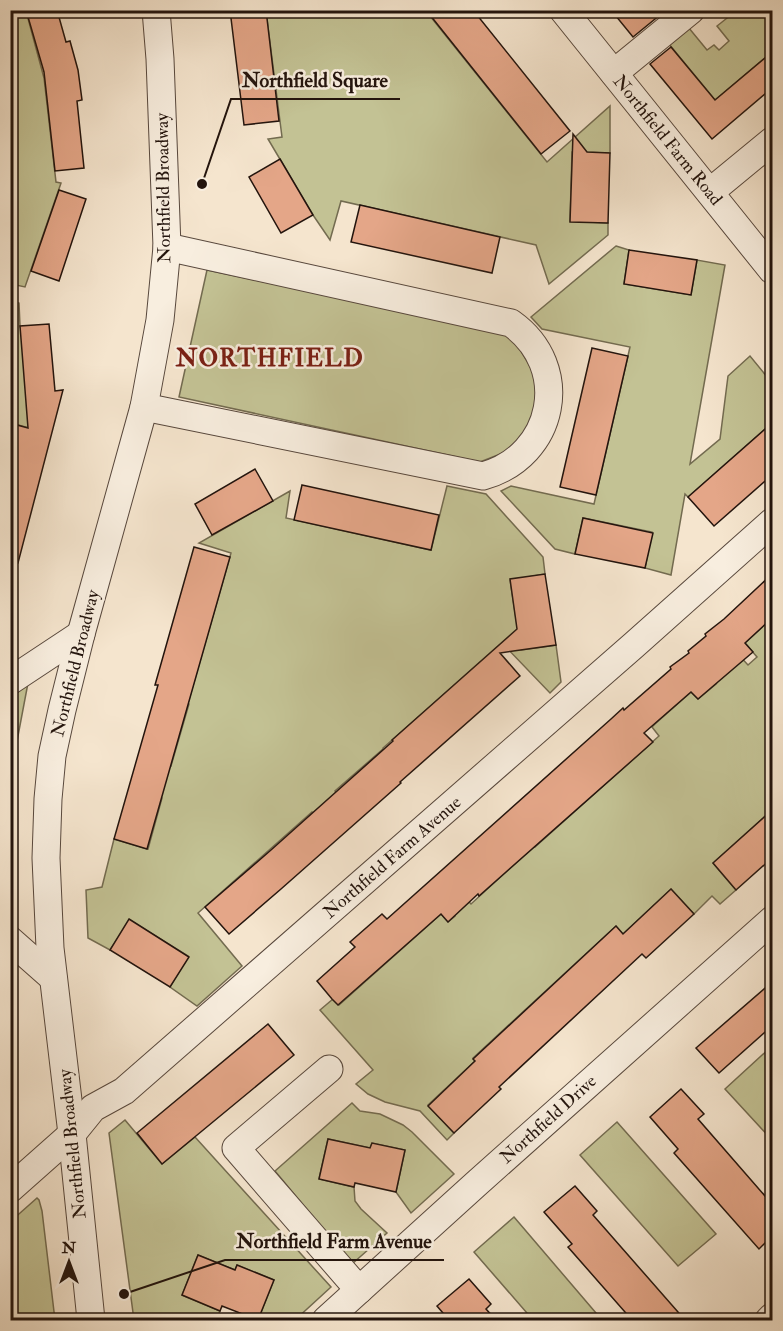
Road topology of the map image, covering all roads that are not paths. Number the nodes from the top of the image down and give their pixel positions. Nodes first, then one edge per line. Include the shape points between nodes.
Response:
1 (156, 10) edge
2 (563, 10) edge
3 (698, 15) edge
4 (614, 73) junction
5 (772, 141) edge
6 (710, 192) junction
7 (167, 247) junction
8 (772, 270) edge
9 (144, 407) junction
10 (772, 522) edge
11 (81, 634) junction
12 (10, 681) edge
13 (769, 930) edge
14 (10, 940) edge
15 (53, 978) junction
16 (329, 1069) dead end
17 (72, 1134) junction
18 (10, 1189) edge
19 (359, 1290) junction
20 (772, 1317) edge
21 (91, 1320) edge
22 (326, 1320) edge
23 (769, 1320) edge

1 - 7 street, Northfield Broadway
2 - 4 street, Northfield Farm Road
3 - 4 street
4 - 6 street, Northfield Farm Road
5 - 6 street
6 - 8 street, Northfield Farm Road
7 - 9 street, Northfield Broadway via 160,320
7 - 9 street via 511,323 539,352 549,399 543,424 528,449 506,468 483,476
9 - 11 street, Northfield Broadway
10 - 17 street, Northfield Farm Avenue via 124,1090 93,1108
11 - 12 street
11 - 15 street, Northfield Broadway via 52,756 48,799 46,858
13 - 19 street, Northfield Drive via 483,1177
14 - 15 street
15 - 17 street, Northfield Broadway
16 - 19 street via 236,1148
17 - 18 street, Northfield Farm Avenue
17 - 21 street, Northfield Broadway
19 - 22 street, Northfield Drive
20 - 23 street

